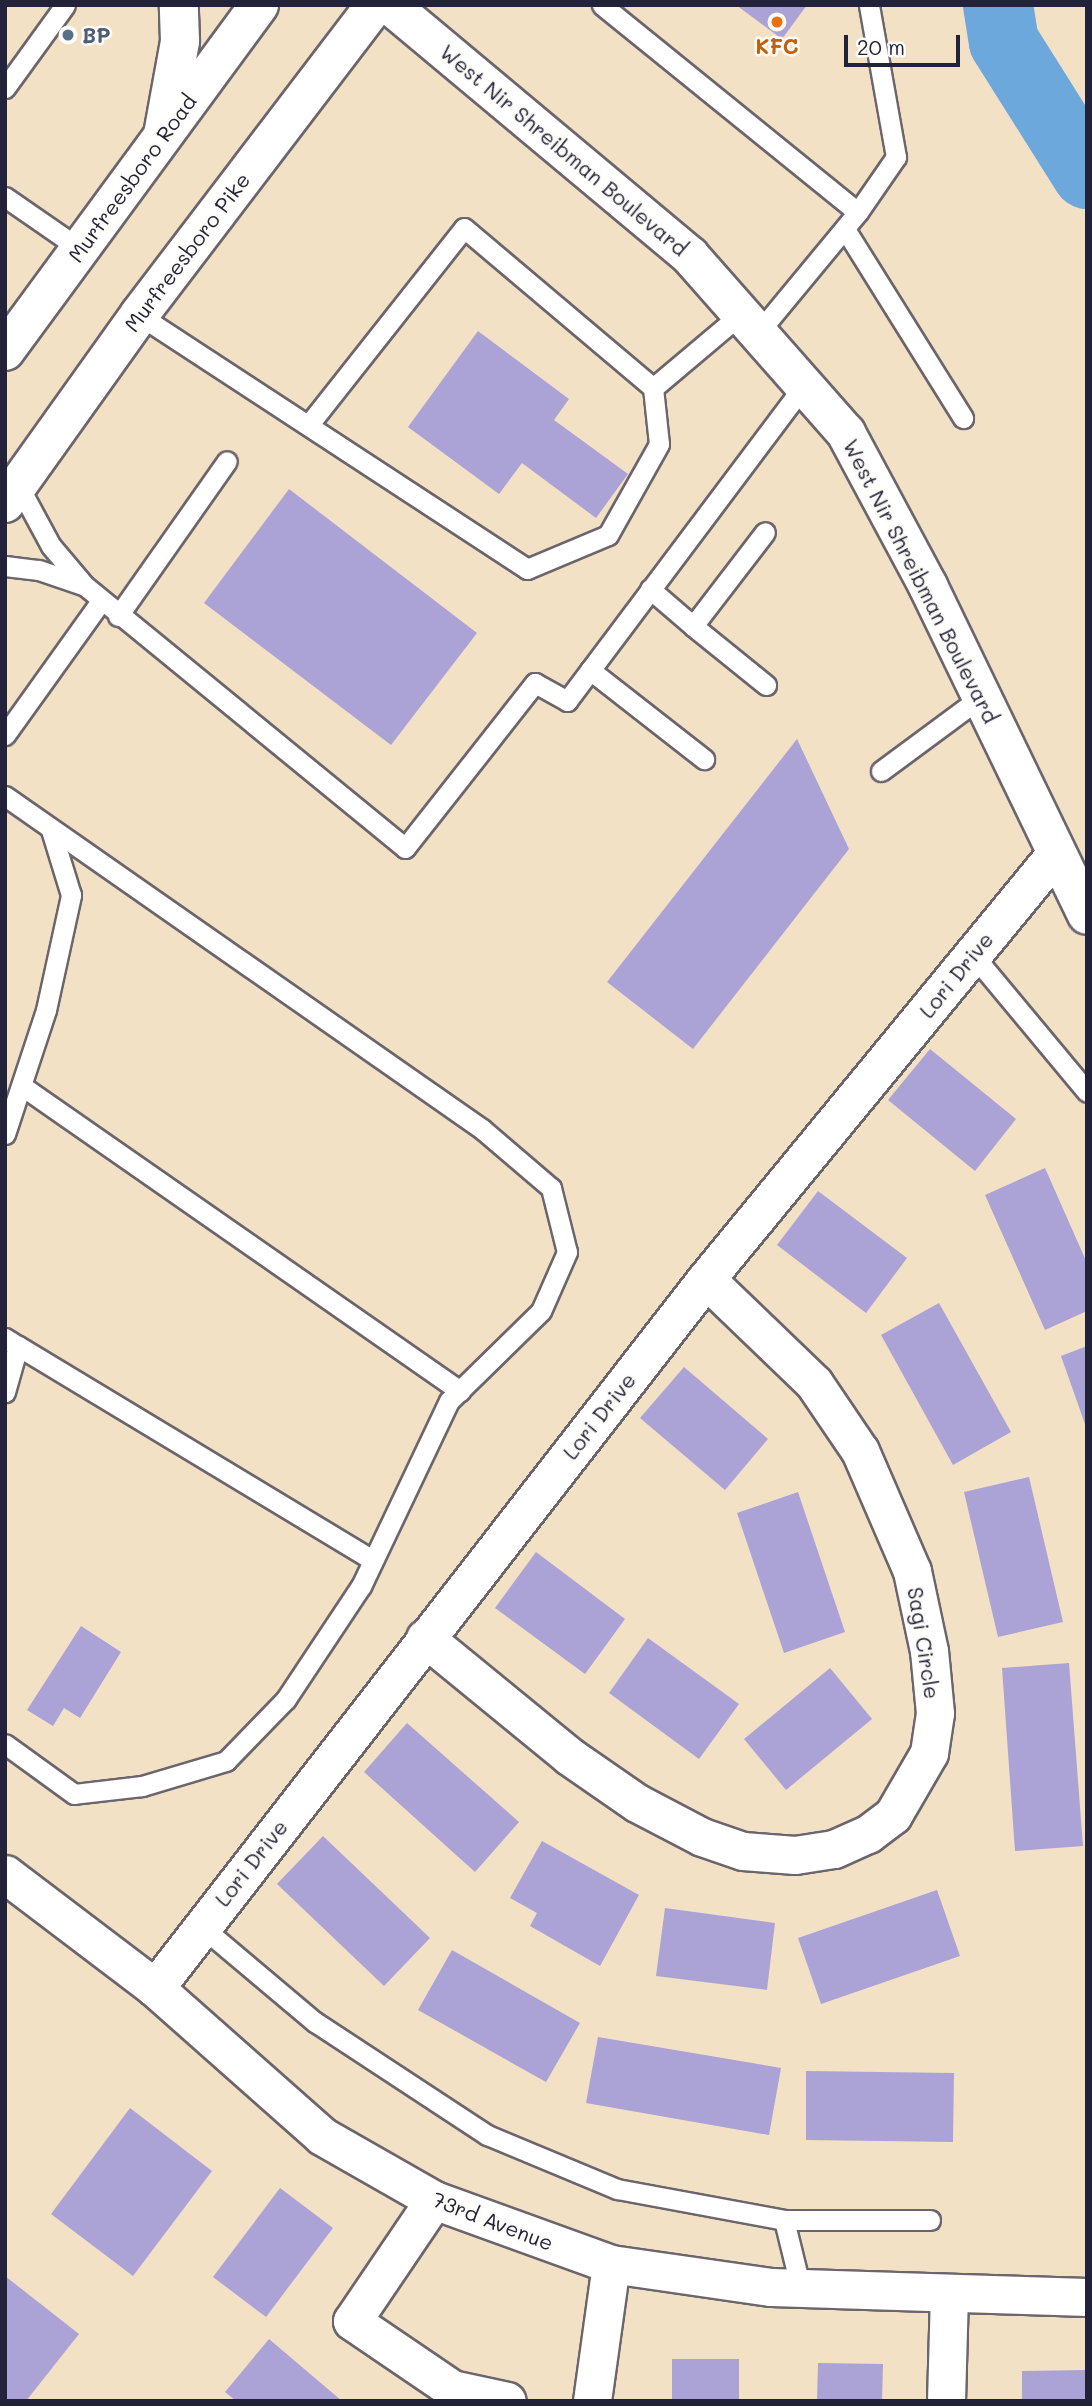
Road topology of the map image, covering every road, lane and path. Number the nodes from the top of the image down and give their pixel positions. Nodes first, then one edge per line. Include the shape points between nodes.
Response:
1 (65, 5) edge
2 (180, 5) edge
3 (258, 5) edge
4 (375, 5) edge
5 (390, 5) edge
6 (602, 5) edge
7 (869, 5) edge
8 (31, 17) dead end
9 (47, 29) junction
10 (11, 66) edge
11 (5, 88) edge
12 (163, 135) junction
13 (5, 197) edge
14 (858, 212) junction
15 (845, 229) junction
16 (80, 249) junction
17 (139, 315) junction
18 (750, 323) junction
19 (5, 351) edge
20 (804, 385) junction
21 (653, 388) junction
22 (963, 418) dead end
23 (310, 423) junction
24 (226, 461) dead end
25 (12, 494) edge
26 (765, 532) dead end
27 (5, 566) edge
28 (84, 585) junction
29 (650, 589) junction
30 (101, 601) junction
31 (118, 616) junction
32 (693, 626) junction
33 (590, 670) junction
34 (766, 685) dead end
35 (981, 697) junction
36 (5, 735) edge
37 (704, 759) dead end
38 (881, 771) dead end
39 (5, 796) edge
40 (51, 830) junction
41 (1056, 853) junction
42 (1084, 903) edge
43 (973, 955) junction
44 (22, 1086) junction
45 (1087, 1091) edge
46 (5, 1134) edge
47 (706, 1279) junction
48 (12, 1342) edge
49 (460, 1391) junction
50 (5, 1392) edge
51 (371, 1559) junction
52 (425, 1638) junction
53 (5, 1744) edge
54 (5, 1874) edge
55 (202, 1927) junction
56 (155, 1988) junction
57 (434, 2200) junction
58 (784, 2220) junction
59 (930, 2220) dead end
60 (611, 2264) junction
61 (801, 2289) junction
62 (949, 2294) junction
63 (1087, 2297) edge
64 (507, 2401) edge
65 (592, 2401) edge
66 (946, 2401) edge

1 - 9 lane
2 - 12 main road via 180,41
3 - 12 main road, Murfreesboro Road
4 - 17 main road, Murfreesboro Pike
5 - 18 main road, West Nir Shreibman Boulevard via 690,256
6 - 14 lane
7 - 14 lane via 896,158
8 - 9 lane
9 - 10 lane
10 - 11 lane
12 - 16 main road, Murfreesboro Road
13 - 16 lane
14 - 15 lane
15 - 18 lane
15 - 22 lane
16 - 19 main road, Murfreesboro Road
17 - 23 lane
17 - 25 main road, Murfreesboro Pike
18 - 20 main road, West Nir Shreibman Boulevard
18 - 21 lane
20 - 29 lane
20 - 35 main road, West Nir Shreibman Boulevard via 846,433
21 - 23 lane via 464,228
21 - 23 lane via 659,444 608,535 527,569
24 - 31 lane
25 - 28 lane
26 - 32 lane
27 - 28 lane via 39,570
28 - 30 lane
29 - 32 lane
29 - 33 lane
30 - 31 lane
30 - 36 lane
31 - 33 lane via 405,848 535,683 567,701
32 - 34 lane
33 - 37 lane
35 - 38 lane
35 - 41 main road, West Nir Shreibman Boulevard
39 - 40 lane
40 - 44 lane via 71,895 46,1010
40 - 49 lane via 482,1129 551,1188 568,1252 541,1311
41 - 42 main road, West Nir Shreibman Boulevard
41 - 43 street, Lori Drive
43 - 45 lane
43 - 47 street, Lori Drive
44 - 46 lane
44 - 49 lane
47 - 52 street, Lori Drive
47 - 52 street, Sagi Circle via 814,1383 860,1451 912,1571 929,1651 935,1713 929,1753 893,1815 868,1834 834,1849 795,1855 743,1851 702,1837 637,1802 569,1756
48 - 50 lane
48 - 51 lane
49 - 51 lane via 449,1401
51 - 53 lane via 361,1586 286,1699 226,1761 142,1786 75,1794
52 - 55 street, Lori Drive
54 - 56 street, 73rd Avenue
55 - 56 street, Lori Drive
55 - 58 lane via 315,2022 487,2135 617,2189
56 - 57 street, 73rd Avenue via 321,2136
57 - 60 street, 73rd Avenue
57 - 64 street via 352,2321 452,2389
58 - 59 lane
58 - 61 lane
60 - 61 street, 73rd Avenue
60 - 65 street
61 - 62 street, 73rd Avenue
62 - 63 street, 73rd Avenue
62 - 66 street

